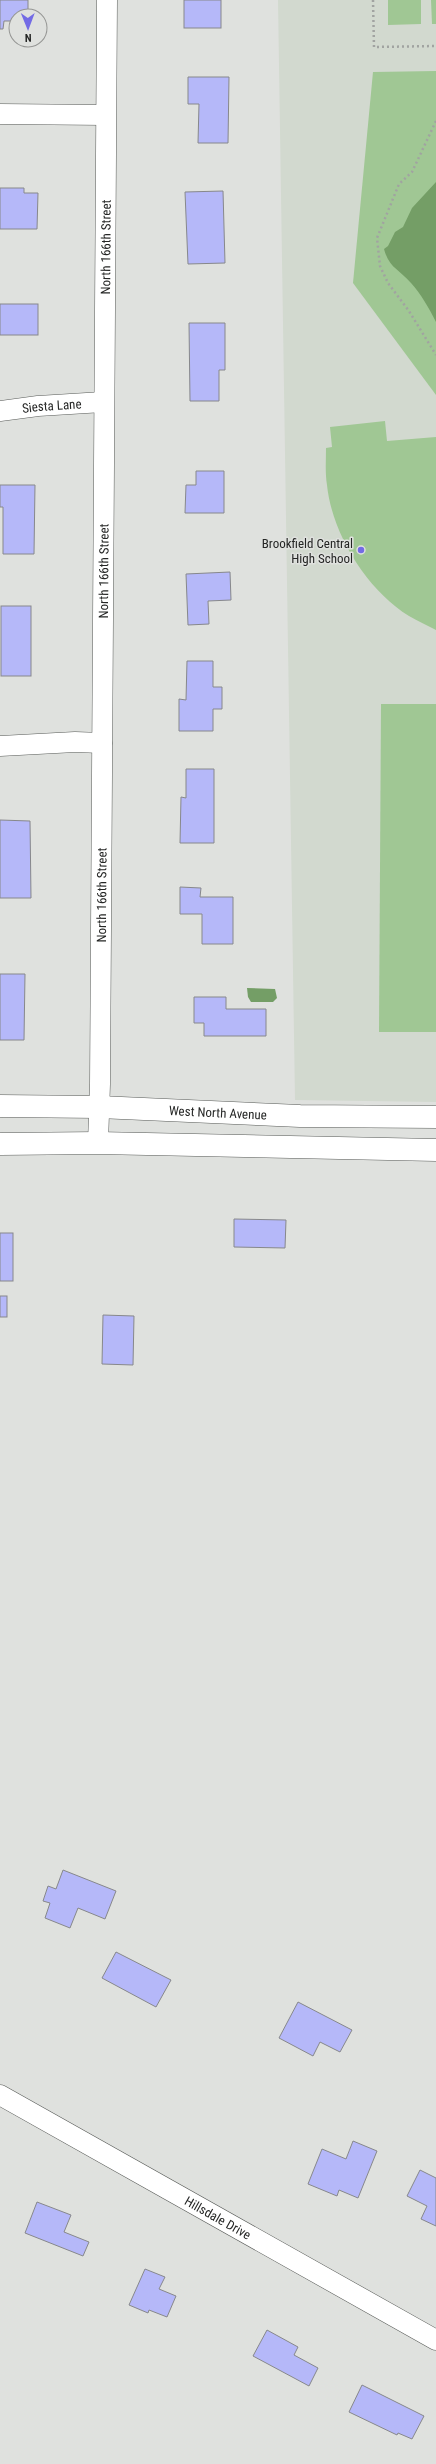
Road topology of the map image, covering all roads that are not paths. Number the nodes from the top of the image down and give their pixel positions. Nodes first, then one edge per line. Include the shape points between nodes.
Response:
1 (107, 0) edge
2 (0, 114) edge
3 (105, 115) junction
4 (103, 402) junction
5 (0, 411) edge
6 (102, 743) junction
7 (0, 746) edge
8 (0, 1106) edge
9 (99, 1107) junction
10 (436, 1118) edge
11 (98, 1143) junction
12 (0, 1144) edge
13 (436, 1150) edge
14 (0, 2095) edge
15 (436, 2340) edge

1 - 3 street, North 166th Street
2 - 3 street
3 - 4 street, North 166th Street
4 - 5 street, Siesta Lane
4 - 6 street, North 166th Street
6 - 7 street
6 - 9 street, North 166th Street
8 - 9 main road, West North Avenue
9 - 10 main road, West North Avenue via 300,1116
9 - 11 street, North 166th Street
11 - 12 main road
11 - 13 main road
14 - 15 street, Hillsdale Drive

